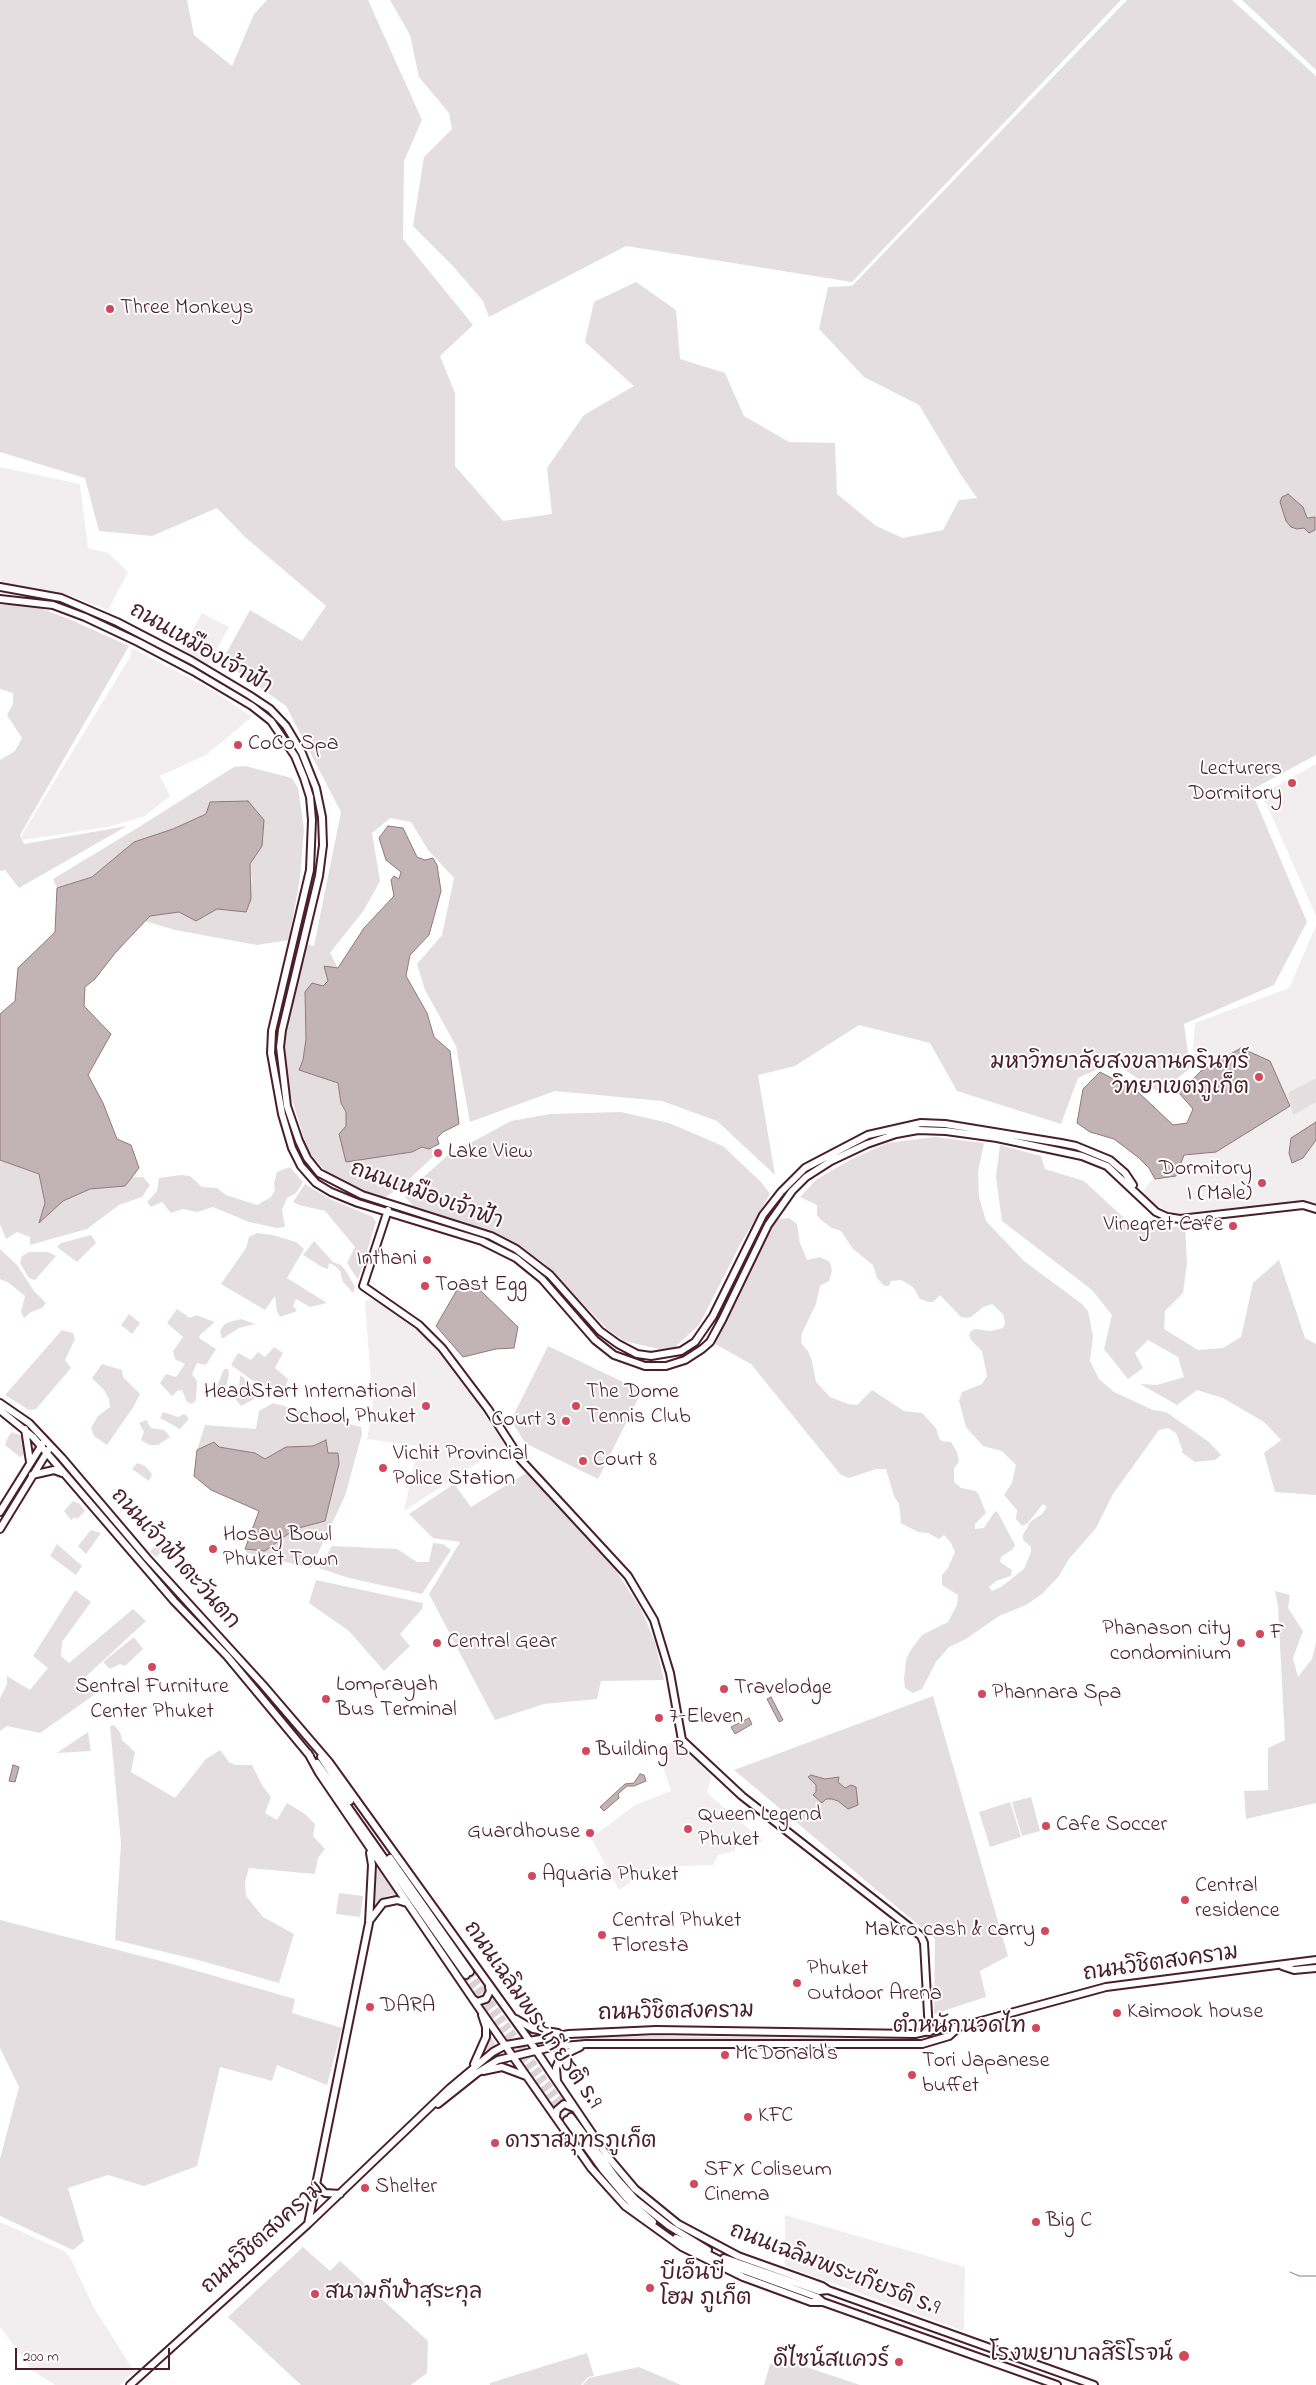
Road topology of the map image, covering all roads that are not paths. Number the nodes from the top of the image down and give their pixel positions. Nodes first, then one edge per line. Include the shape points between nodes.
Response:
1 (0, 587) edge
2 (0, 599) edge
3 (242, 690) junction
4 (252, 696) junction
5 (237, 697) junction
6 (248, 703) junction
7 (312, 845) junction
8 (323, 845) junction
9 (1140, 1195) junction
10 (362, 1196) junction
11 (358, 1203) junction
12 (391, 1205) junction
13 (1316, 1209) edge
14 (387, 1212) junction
15 (0, 1403) edge
16 (0, 1410) edge
17 (25, 1430) junction
18 (45, 1440) junction
19 (41, 1446) junction
20 (51, 1446) junction
21 (46, 1453) junction
22 (30, 1462) junction
23 (32, 1475) junction
24 (67, 1476) junction
25 (0, 1512) edge
26 (0, 1529) edge
27 (315, 1748) junction
28 (308, 1753) junction
29 (365, 1840) junction
30 (407, 1903) junction
31 (369, 1922) junction
32 (1316, 1960) edge
33 (1282, 1966) junction
34 (1316, 1968) edge
35 (487, 1984) junction
36 (472, 1997) junction
37 (479, 2008) junction
38 (506, 2010) junction
39 (959, 2027) junction
40 (929, 2032) junction
41 (570, 2034) junction
42 (529, 2040) junction
43 (586, 2044) junction
44 (506, 2045) junction
45 (573, 2045) junction
46 (536, 2052) junction
47 (514, 2055) junction
48 (475, 2070) junction
49 (528, 2076) junction
50 (566, 2096) junction
51 (574, 2108) junction
52 (556, 2116) junction
53 (316, 2184) junction
54 (340, 2194) junction
55 (308, 2224) junction
56 (828, 2290) junction
57 (823, 2302) junction
58 (130, 2385) edge
59 (1057, 2385) edge
60 (1094, 2385) edge

1 - 3 main road, ถนนเหมืองเจ้าฟ้า via 43,593 91,609
2 - 5 main road, ถนนเหมืองเจ้าฟ้า via 53,605 85,617 138,642
3 - 4 main road, ถนนเหมืองเจ้าฟ้า
3 - 5 main road
4 - 6 main road
4 - 8 main road, ถนนเหมืองเจ้าฟ้า via 280,720 302,753 316,788
5 - 6 main road, ถนนเหมืองเจ้าฟ้า
6 - 7 main road, ถนนเหมืองเจ้าฟ้า via 271,721 295,756 310,797
7 - 8 main road
7 - 11 main road, ถนนเหมืองเจ้าฟ้า via 305,897 272,1031 273,1071 292,1148 301,1166 316,1183
8 - 10 main road, ถนนเหมืองเจ้าฟ้า via 282,1030 281,1067 287,1106 307,1158 319,1173
9 - 12 main road, ถนนเหมืองเจ้าฟ้า via 1110,1160 1076,1146 945,1124 921,1123 868,1134 805,1168 792,1180 763,1215 704,1331 681,1351 651,1356 630,1351 600,1331 550,1275 516,1249 491,1236
9 - 13 main road, ถนนเหมืองเจ้าฟ้า via 1156,1212 1180,1219 1303,1205
9 - 14 main road, ถนนเหมืองเจ้าฟ้า via 1107,1166 1057,1150 946,1131 918,1130 867,1144 806,1177 792,1191 768,1225 710,1342 685,1360 666,1366 645,1366 614,1355 595,1340 542,1279 516,1258 482,1241
10 - 11 main road
10 - 12 main road, ถนนเหมืองเจ้าฟ้า
11 - 14 main road, ถนนเหมืองเจ้าฟ้า
12 - 14 main road
14 - 40 main road via 363,1286 419,1325 442,1348 521,1460 628,1576 654,1620 670,1674 682,1740 742,1796 921,1936
15 - 18 main road, ถนนเจ้าฟ้าตะวันตก via 22,1416
16 - 17 main road, ถนนเจ้าฟ้าตะวันตก
17 - 19 main road, ถนนเจ้าฟ้าตะวันตก
17 - 22 main road
18 - 19 main road
18 - 20 main road, ถนนเจ้าฟ้าตะวันตก
19 - 21 main road, ถนนเจ้าฟ้าตะวันตก
19 - 22 main road
20 - 21 main road
20 - 27 main road, ถนนเจ้าฟ้าตะวันตก
21 - 23 main road
21 - 24 main road, ถนนเจ้าฟ้าตะวันตก
22 - 25 main road
23 - 24 main road via 54,1470
23 - 26 main road
24 - 28 main road, ถนนเจ้าฟ้าตะวันตก via 227,1656
27 - 28 main road via 468,1973
27 - 35 main road, ถนนเฉลิมพระเกียรติ ร.9 via 340,1777
28 - 29 main road, ถนนเฉลิมพระเกียรติ ร.9
29 - 30 main road, ถนนเฉลิมพระเกียรติ ร.9
29 - 31 main road via 372,1857
30 - 31 main road via 397,1900 383,1903
30 - 36 main road, ถนนเฉลิมพระเกียรติ ร.9
31 - 53 main road
32 - 33 main road, ถนนวิชิตสงคราม
33 - 34 main road, ถนนวิชิตสงคราม via 1294,1970
33 - 39 main road, ถนนวิชิตสงคราม via 1106,1987
35 - 36 main road via 490,1990 486,1999 477,2002
35 - 38 main road, ถนนเฉลิมพระเกียรติ ร.9
36 - 37 main road, ถนนเฉลิมพระเกียรติ ร.9
37 - 44 main road, ถนนเฉลิมพระเกียรติ ร.9
37 - 48 main road via 486,2037
38 - 41 main road via 533,2029
38 - 42 main road, ถนนเฉลิมพระเกียรติ ร.9
39 - 40 main road, ถนนวิชิตสงคราม via 947,2026
39 - 43 main road, ถนนวิชิตสงคราม via 949,2036 905,2045
40 - 41 main road, ถนนวิชิตสงคราม via 656,2030
41 - 42 main road, ถนนวิชิตสงคราม
41 - 45 main road
42 - 44 main road, ถนนวิชิตสงคราม
42 - 46 main road, ถนนเฉลิมพระเกียรติ ร.9
43 - 45 main road, ถนนวิชิตสงคราม
43 - 50 main road via 561,2056 558,2062 556,2078
44 - 47 main road, ถนนเฉลิมพระเกียรติ ร.9
44 - 48 main road, ถนนวิชิตสงคราม
45 - 46 main road, ถนนวิชิตสงคราม
46 - 47 main road, ถนนวิชิตสงคราม
46 - 50 main road, ถนนเฉลิมพระเกียรติ ร.9
47 - 48 main road, ถนนวิชิตสงคราม
47 - 49 main road, ถนนเฉลิมพระเกียรติ ร.9
48 - 49 main road via 502,2067
48 - 54 main road, ถนนวิชิตสงคราม
49 - 52 main road, ถนนเฉลิมพระเกียรติ ร.9
50 - 51 main road, ถนนเฉลิมพระเกียรติ ร.9
51 - 52 main road via 564,2104
51 - 56 main road, ถนนเฉลิมพระเกียรติ ร.9 via 635,2189 678,2224 738,2256
52 - 57 main road, ถนนเฉลิมพระเกียรติ ร.9 via 591,2168 625,2206 675,2242 743,2277 812,2302
53 - 54 main road via 325,2193
53 - 55 main road
54 - 55 main road, ถนนวิชิตสงคราม
55 - 58 main road, ถนนวิชิตสงคราม
56 - 57 main road via 819,2291 727,2259 669,2226 634,2198 569,2119 624,2196 654,2223 681,2241 729,2264
56 - 60 main road, ถนนเฉลิมพระเกียรติ ร.9
57 - 59 main road, ถนนเฉลิมพระเกียรติ ร.9

